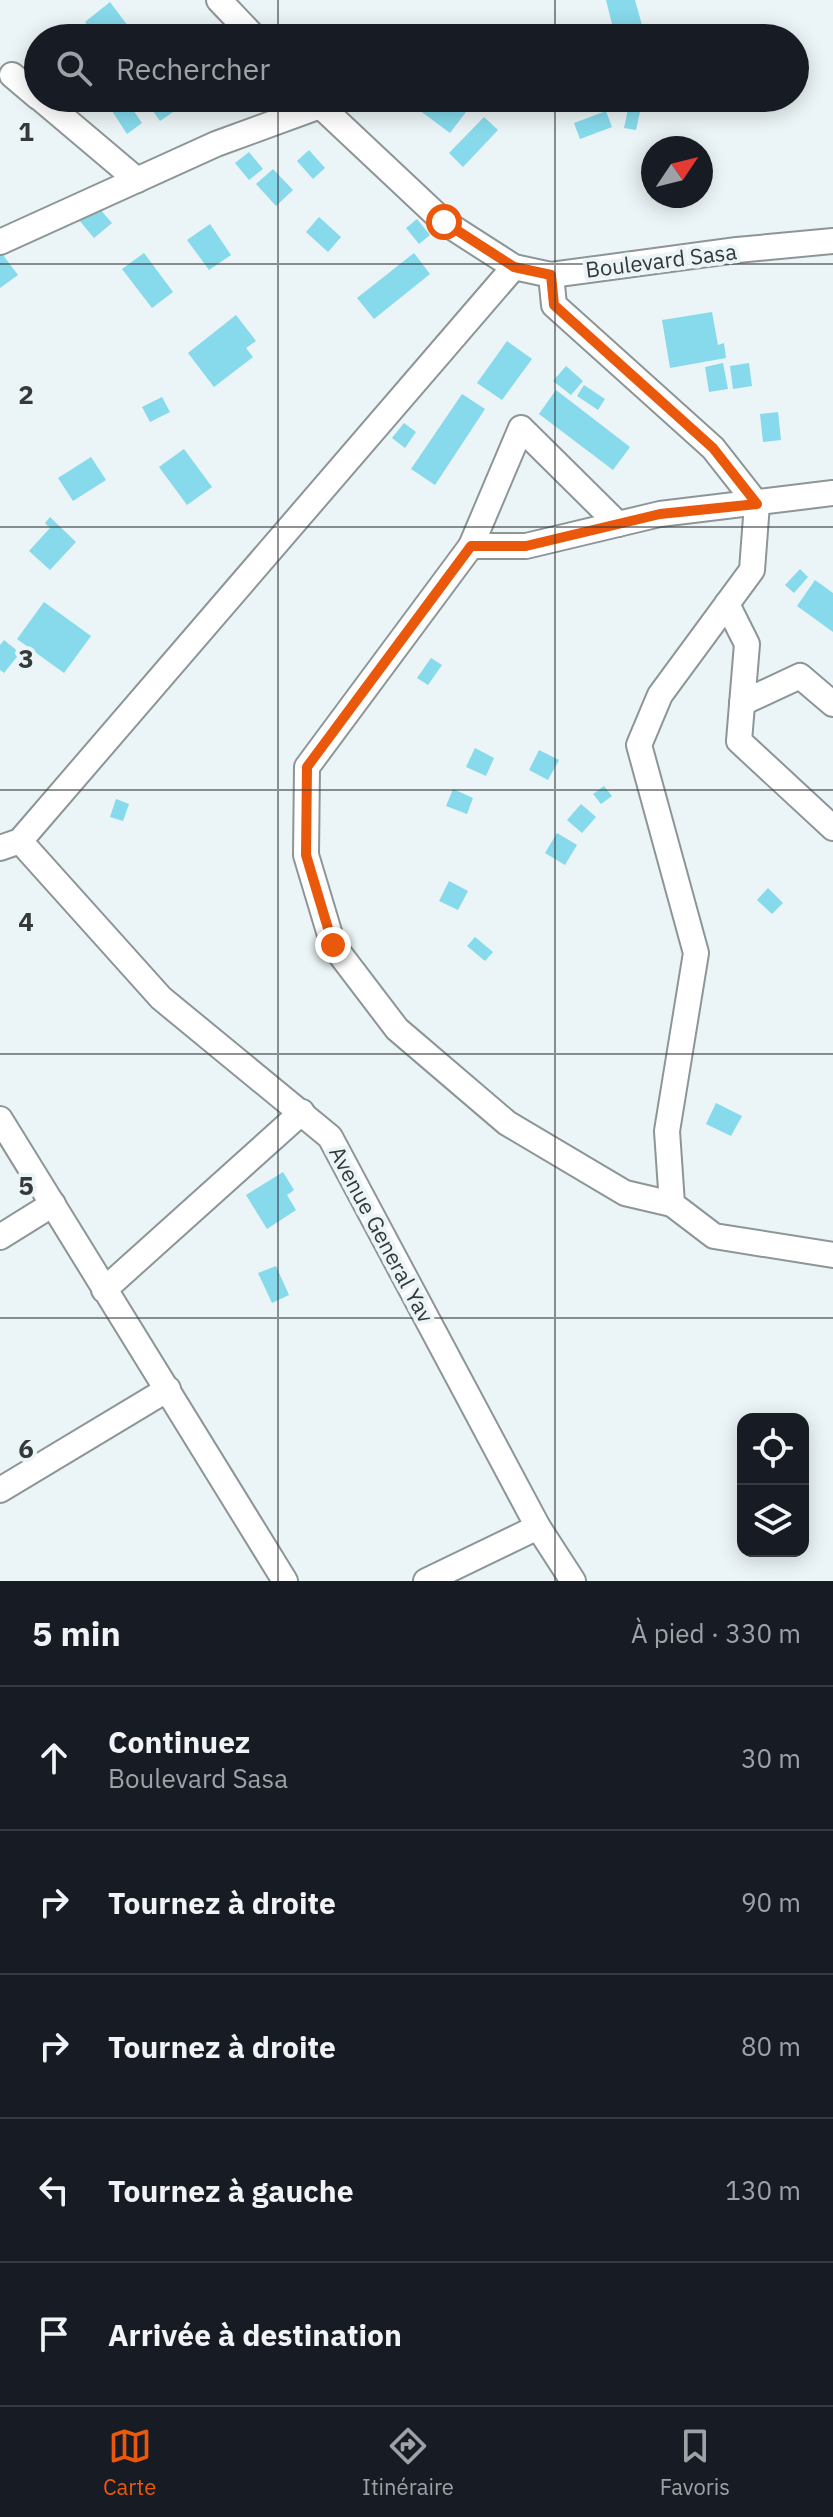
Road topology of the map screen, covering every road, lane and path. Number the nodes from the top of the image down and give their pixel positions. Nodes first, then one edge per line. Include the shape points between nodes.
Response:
1 (219, 0) edge
2 (242, 24) edge
3 (12, 75) dead end
4 (24, 85) edge
5 (57, 112) edge
6 (292, 112) edge
7 (327, 112) edge
8 (137, 180) junction
9 (833, 241) edge
10 (0, 242) edge
11 (514, 267) junction
12 (551, 275) junction
13 (833, 493) edge
14 (757, 504) junction
15 (618, 524) junction
16 (471, 546) junction
17 (727, 604) junction
18 (742, 703) junction
19 (833, 704) edge
20 (833, 828) edge
21 (10, 845) edge
22 (302, 1112) junction
23 (0, 1119) edge
24 (53, 1204) junction
25 (672, 1204) junction
26 (0, 1237) edge
27 (833, 1255) edge
28 (104, 1290) junction
29 (168, 1389) junction
30 (0, 1490) edge
31 (538, 1527) junction
32 (277, 1578) edge
33 (426, 1581) edge
34 (573, 1581) edge

1 - 2 street
3 - 4 street
5 - 8 street
6 - 8 street
7 - 11 street, Boulevard Sasa via 444,222
8 - 10 street
9 - 12 street, Boulevard Sasa
11 - 12 street, Boulevard Sasa
11 - 21 street
12 - 14 street via 554,305 713,448
13 - 14 street
14 - 15 street
14 - 17 street via 752,570
15 - 16 street via 526,546
15 - 16 street via 521,428
16 - 25 street via 307,767 306,855 333,945 397,1029 507,1123 625,1193
17 - 18 street via 747,644
17 - 25 street via 660,695 639,745 696,953 667,1131
18 - 19 street via 800,676
18 - 20 street via 739,741
21 - 22 street, Avenue General Yav via 161,998
22 - 28 street
22 - 31 street, Avenue General Yav via 330,1137
23 - 24 street
24 - 26 street
24 - 28 street
25 - 27 street via 714,1236
28 - 29 street
29 - 30 street
29 - 32 street
31 - 33 street
31 - 34 street, Avenue General Yav

